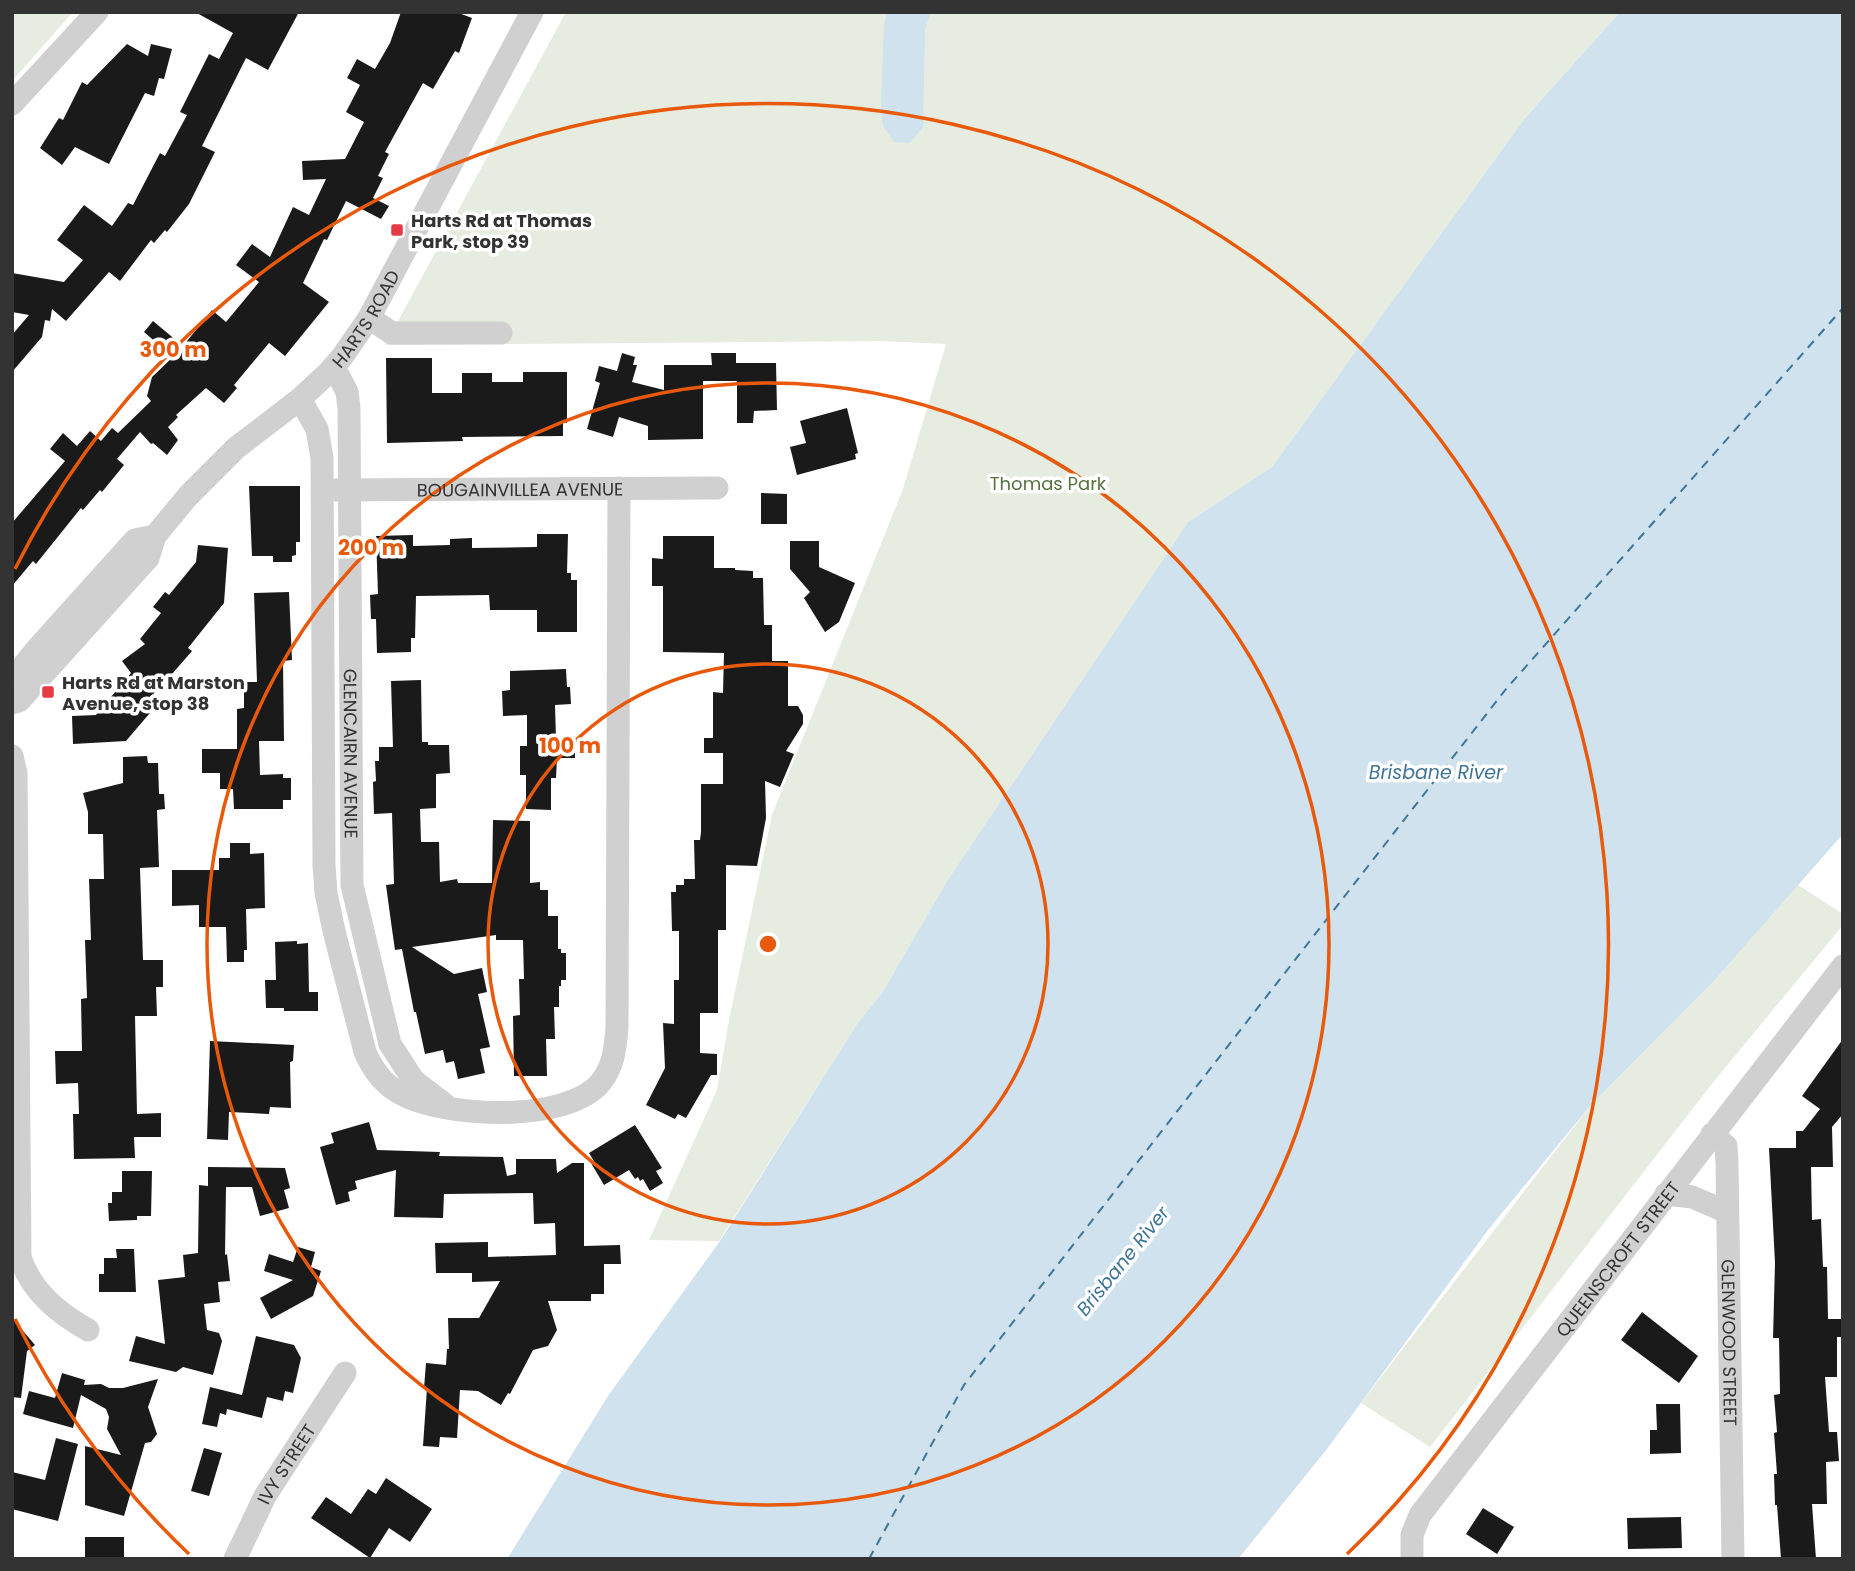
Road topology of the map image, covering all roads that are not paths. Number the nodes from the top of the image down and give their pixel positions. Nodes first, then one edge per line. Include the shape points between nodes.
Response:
1 (97, 12) edge
2 (532, 12) edge
3 (12, 104) edge
4 (369, 318) junction
5 (501, 333) dead end
6 (334, 367) junction
7 (300, 399) junction
8 (619, 488) junction
9 (717, 488) dead end
10 (349, 490) junction
11 (323, 491) junction
12 (155, 536) junction
13 (12, 680) edge
14 (12, 704) edge
15 (12, 756) edge
16 (1843, 966) edge
17 (457, 1110) junction
18 (1712, 1134) junction
19 (1665, 1194) junction
20 (1727, 1212) junction
21 (16, 1241) edge
22 (88, 1330) dead end
23 (345, 1373) dead end
24 (235, 1559) edge
25 (1412, 1559) edge
26 (1733, 1559) edge

1 - 3 street
2 - 4 street, HARTS ROAD
4 - 5 street via 392,333
4 - 6 street, HARTS ROAD
6 - 7 street, HARTS ROAD
6 - 10 street, GLENCAIRN AVENUE via 348,400
7 - 11 street, GLENCAIRN AVENUE via 318,432
7 - 12 street, HARTS ROAD via 218,465
8 - 9 street, BOUGAINVILLEA AVENUE
8 - 10 street, BOUGAINVILLEA AVENUE
8 - 17 street, GLENCAIRN AVENUE via 614,1062 590,1093 554,1108 496,1113
10 - 11 street, BOUGAINVILLEA AVENUE
10 - 17 street, GLENCAIRN AVENUE via 352,885 390,1044 422,1088
11 - 17 street, GLENCAIRN AVENUE via 327,898 361,1042 372,1066 399,1094
12 - 13 street, HARTS ROAD via 135,540
12 - 14 street, HARTS ROAD via 148,558 55,663
15 - 21 street via 16,773
16 - 18 street, QUEENSCROFT STREET
18 - 19 street, QUEENSCROFT STREET
18 - 20 street, GLENWOOD STREET via 1726,1148
19 - 20 street via 1692,1197
19 - 25 street, QUEENSCROFT STREET via 1420,1515 1412,1535
20 - 26 street, GLENWOOD STREET
21 - 22 street via 36,1288 56,1309
23 - 24 street, IVY STREET via 265,1496

